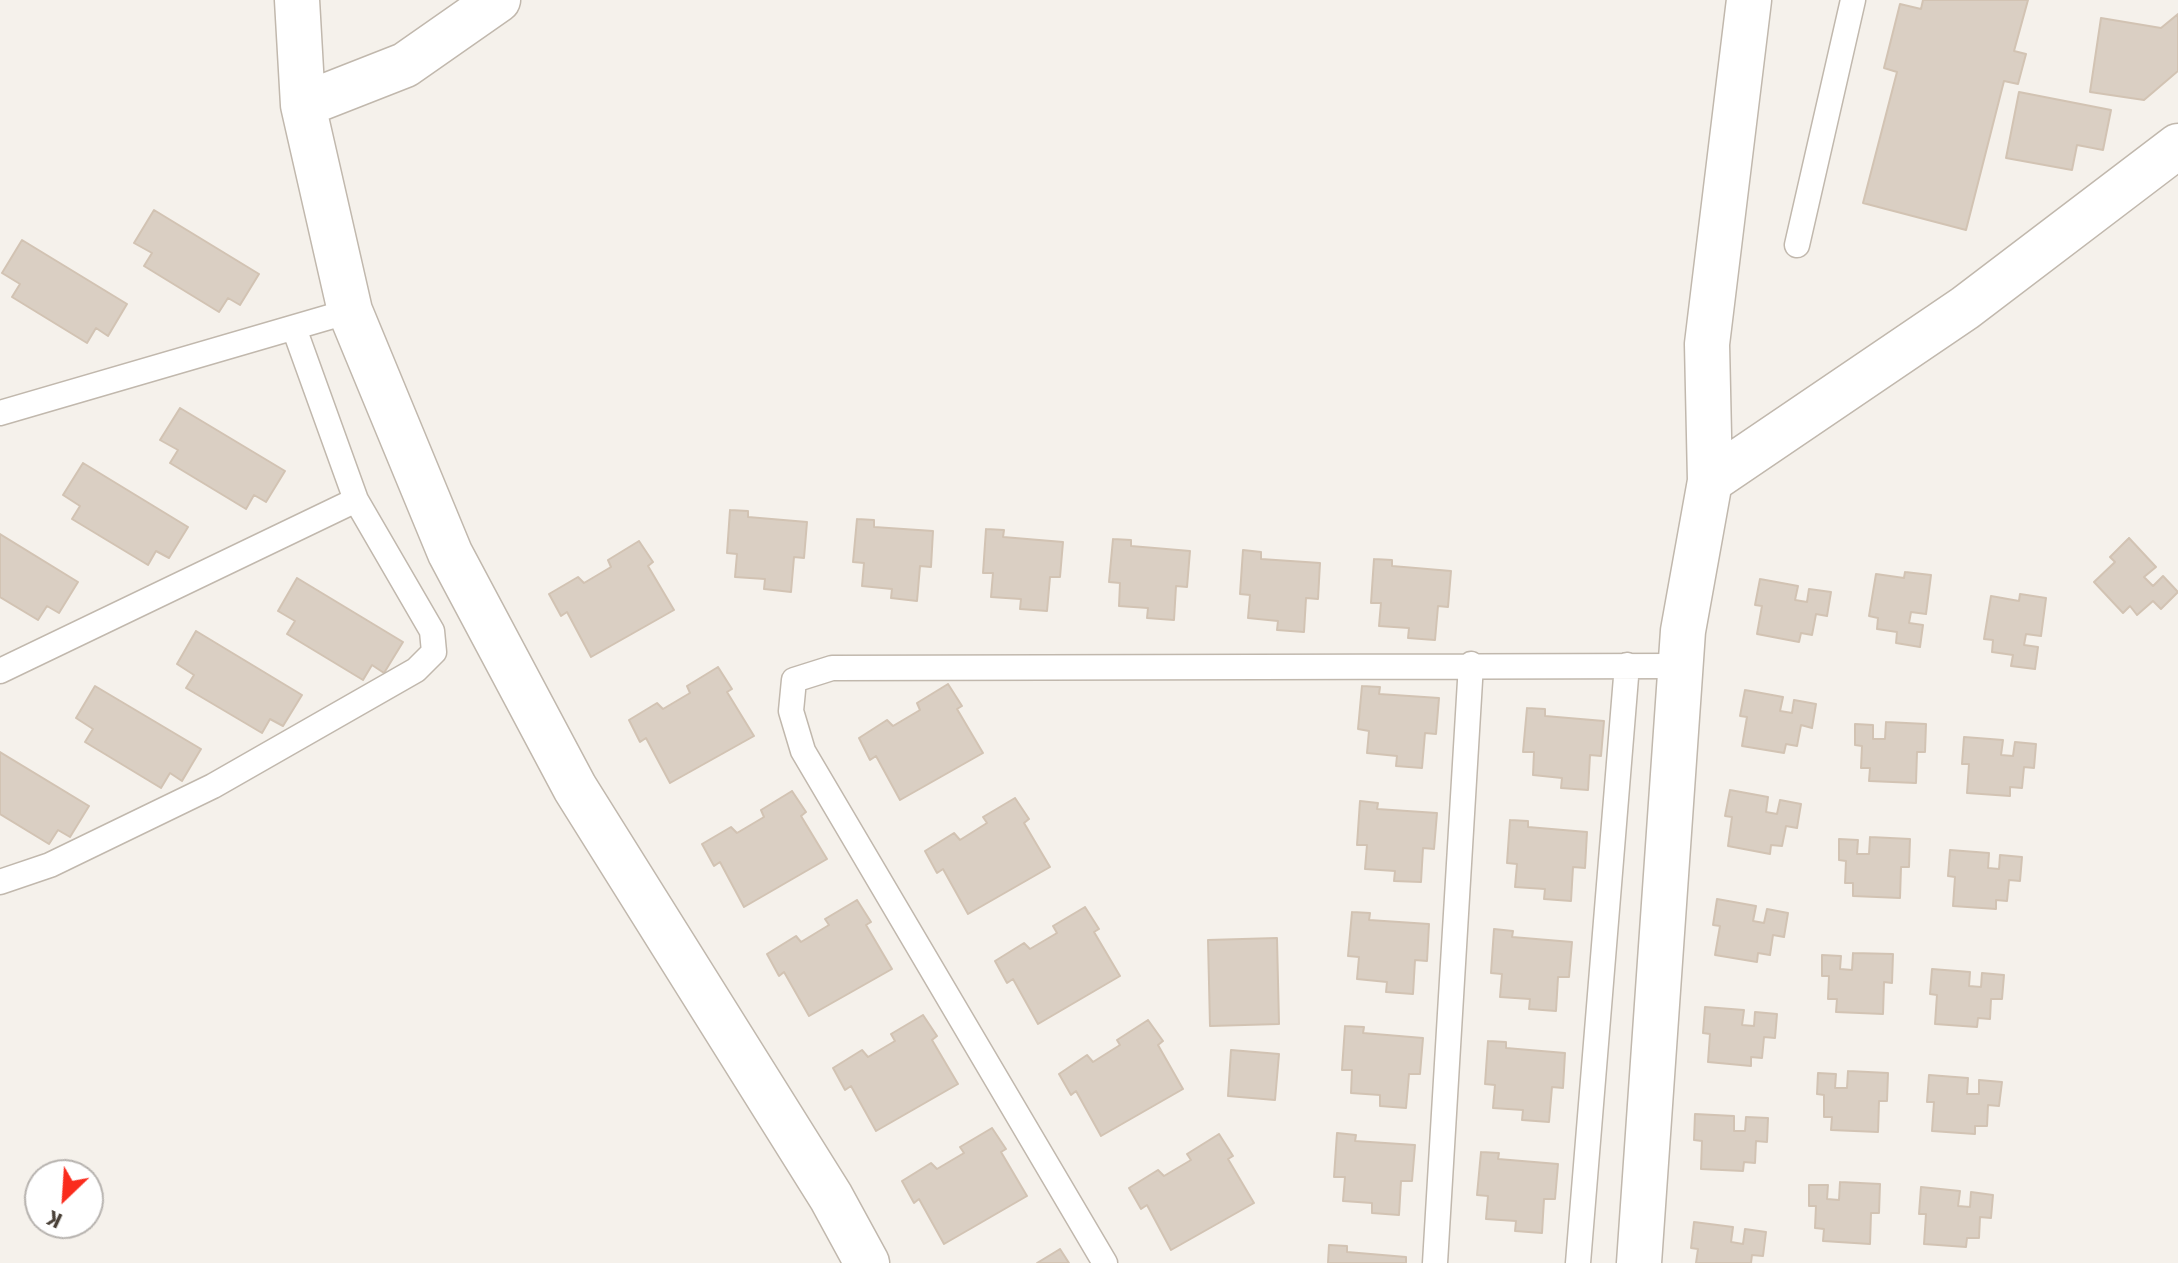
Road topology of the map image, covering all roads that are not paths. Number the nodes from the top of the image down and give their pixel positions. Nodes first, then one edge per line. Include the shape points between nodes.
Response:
1 (297, 0) edge
2 (498, 0) edge
3 (1749, 0) edge
4 (1853, 0) edge
5 (303, 105) junction
6 (2178, 146) edge
7 (1797, 245) dead end
8 (350, 311) junction
9 (294, 328) junction
10 (0, 413) edge
11 (1710, 481) junction
12 (356, 500) junction
13 (1471, 664) junction
14 (1627, 665) junction
15 (1680, 666) junction
16 (0, 671) edge
17 (0, 882) edge
18 (867, 1263) edge
19 (1105, 1263) edge
20 (1435, 1263) edge
21 (1578, 1263) edge
22 (1639, 1263) edge

1 - 5 street
2 - 5 street via 405,65
3 - 11 street via 1707,344
4 - 7 lane
5 - 8 street
6 - 11 street via 1965,308
8 - 9 lane
8 - 18 street via 450,553 575,788
9 - 10 lane
9 - 12 lane
11 - 15 street
12 - 16 lane
12 - 17 lane via 432,631 434,652 416,670 213,786 50,865
13 - 14 lane
13 - 19 lane via 832,668 794,680 791,711 803,751
13 - 20 lane
14 - 15 lane
14 - 21 lane
15 - 22 street

